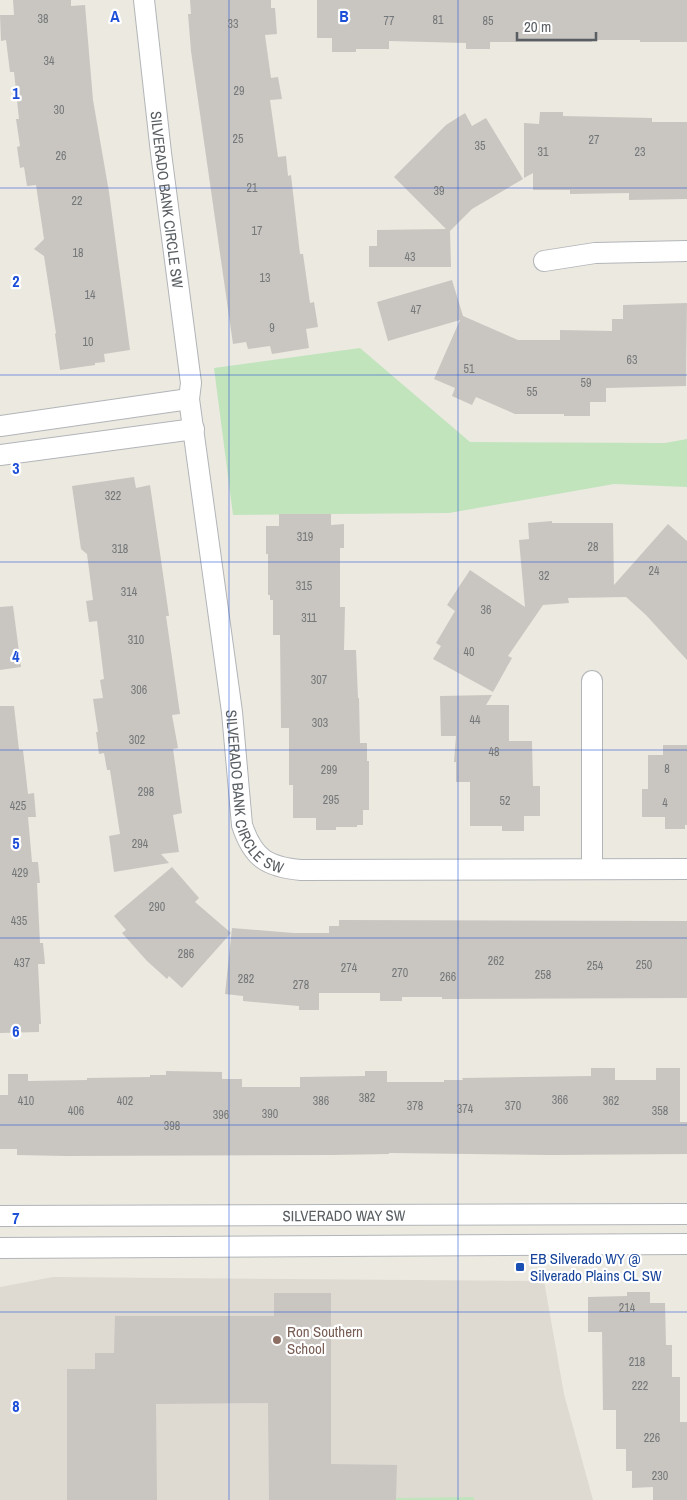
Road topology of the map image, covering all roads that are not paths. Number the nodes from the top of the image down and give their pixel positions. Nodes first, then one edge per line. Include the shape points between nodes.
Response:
1 (144, 0) edge
2 (687, 251) edge
3 (544, 261) dead end
4 (189, 399) junction
5 (0, 426) edge
6 (194, 428) junction
7 (0, 454) edge
8 (592, 681) dead end
9 (592, 869) junction
10 (687, 869) edge
11 (687, 1214) edge
12 (0, 1216) edge
13 (687, 1244) edge
14 (0, 1248) edge

1 - 4 street, SILVERADO BANK CIRCLE SW via 191,383
2 - 3 street via 595,253
4 - 5 street
4 - 6 street, SILVERADO BANK CIRCLE SW
6 - 7 street
6 - 9 street, SILVERADO BANK CIRCLE SW via 232,712 242,825 252,848 269,864 301,870
8 - 9 street
9 - 10 street, SILVERADO BANK CIRCLE SW
11 - 12 street, SILVERADO WAY SW
13 - 14 street, SILVERADO WAY SW

